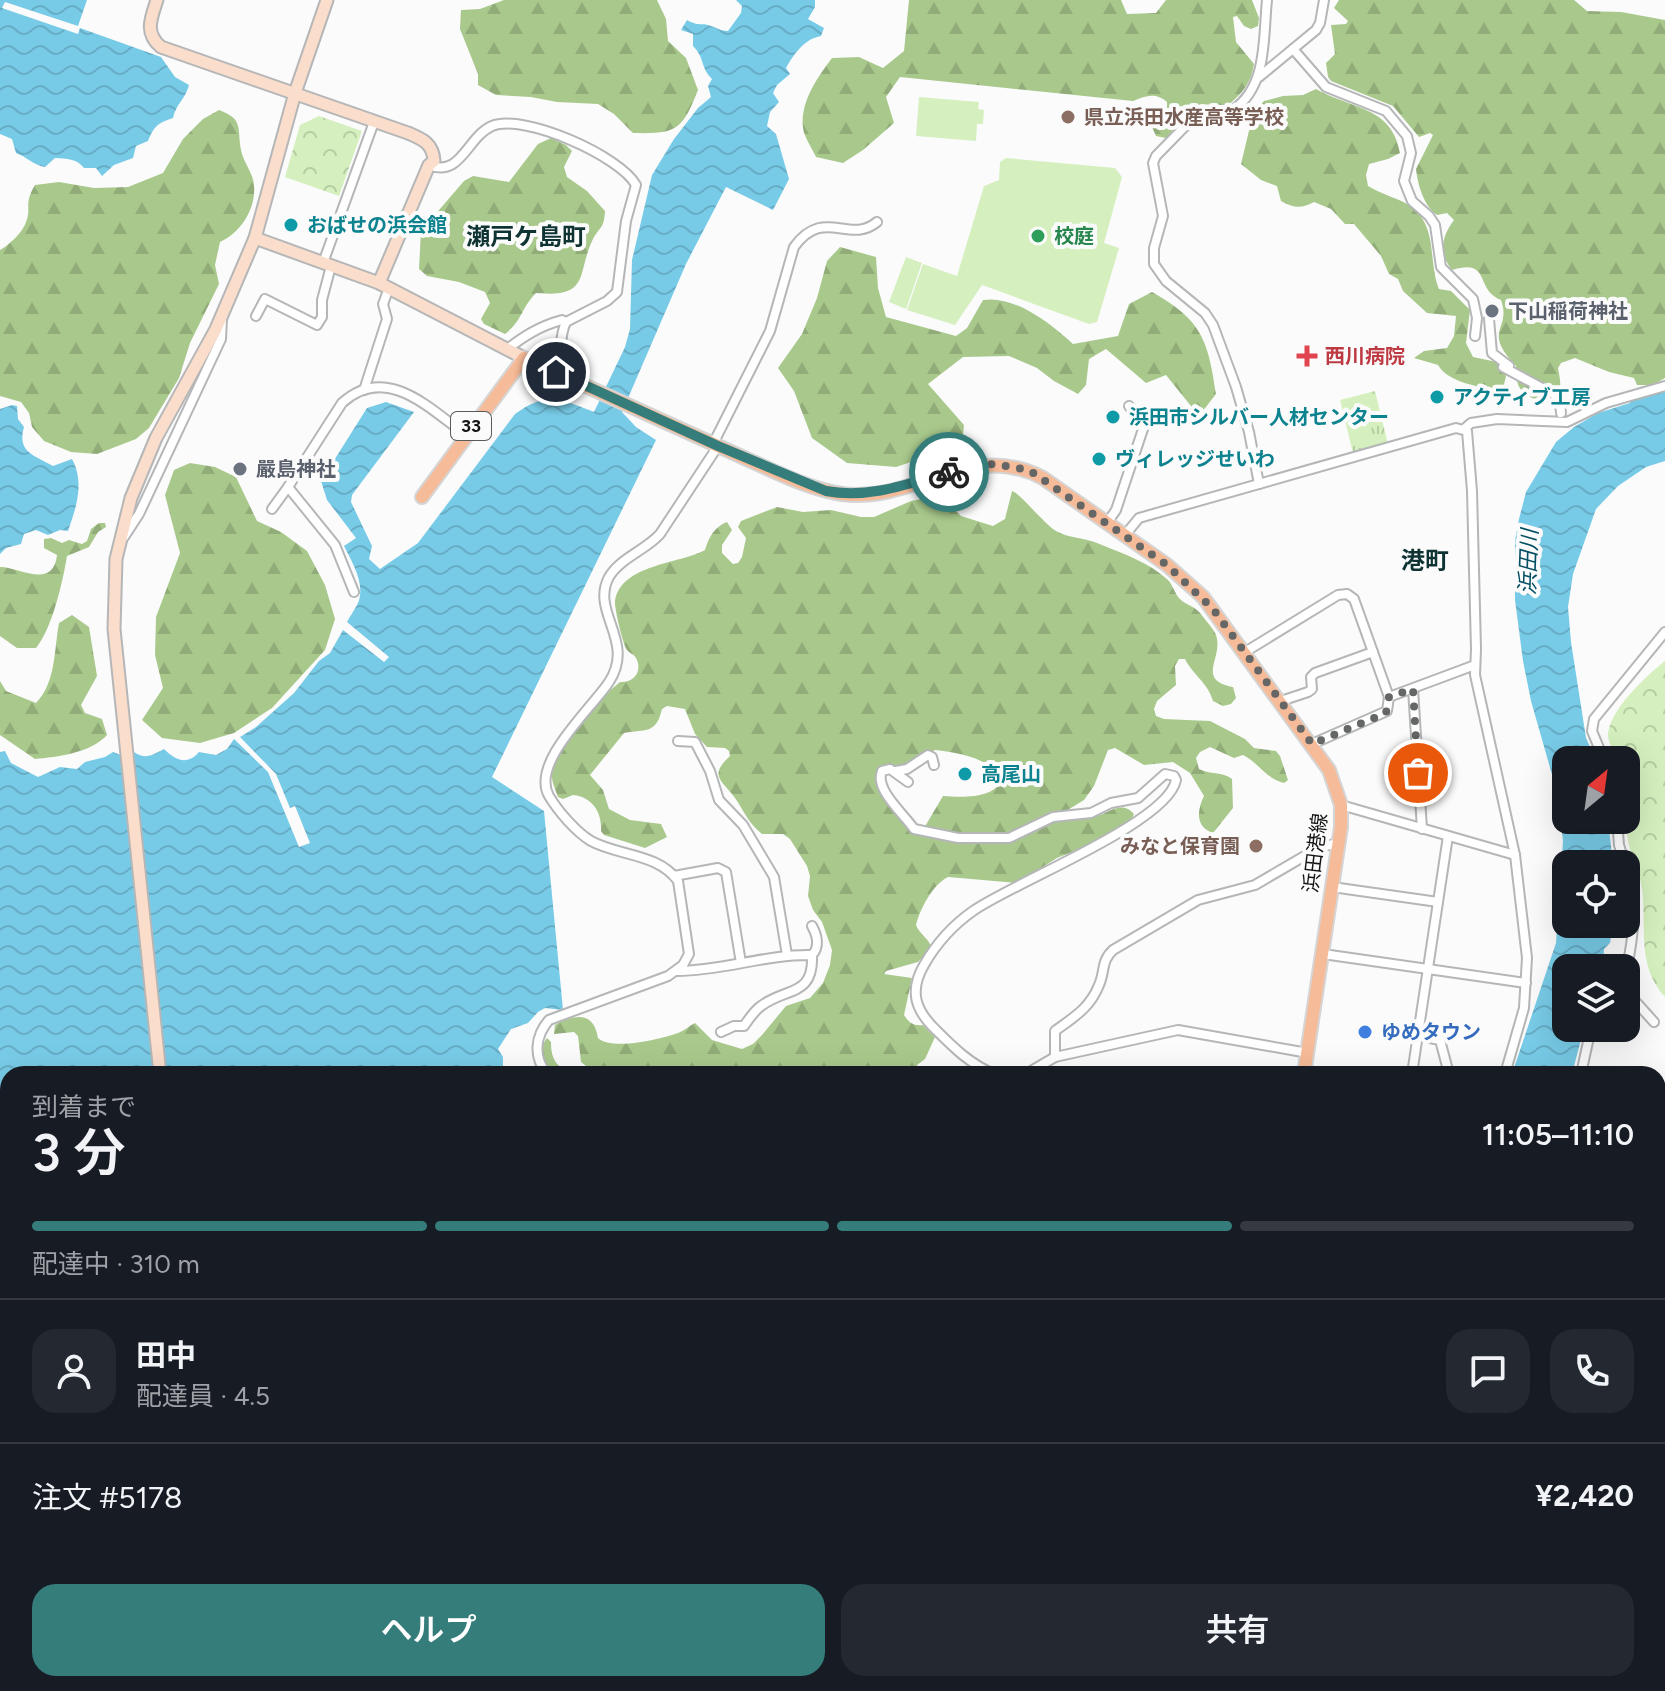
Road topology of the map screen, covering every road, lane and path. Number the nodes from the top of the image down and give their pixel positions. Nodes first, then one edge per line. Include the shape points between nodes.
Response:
1 (157, 0) edge
2 (327, 0) edge
3 (1267, 0) edge
4 (1324, 0) edge
5 (1293, 49) junction
6 (1258, 78) junction
7 (295, 93) junction
8 (374, 122) junction
9 (429, 165) junction
10 (877, 222) dead end
11 (255, 238) junction
12 (327, 265) junction
13 (384, 285) junction
14 (1198, 298) dead end
15 (1205, 313) junction
16 (256, 316) dead end
17 (1489, 319) dead end
18 (566, 322) junction
19 (1475, 336) dead end
20 (506, 350) junction
21 (524, 358) junction
22 (1503, 367) dead end
23 (556, 372) junction
24 (1515, 372) junction
25 (1665, 386) edge
26 (364, 390) junction
27 (1129, 406) dead end
28 (1561, 413) dead end
29 (1464, 429) junction
30 (466, 435) junction
31 (715, 445) junction
32 (1259, 484) junction
33 (288, 487) junction
34 (422, 497) dead end
35 (272, 509) dead end
36 (1107, 523) junction
37 (1125, 535) junction
38 (354, 592) dead end
39 (1665, 632) edge
40 (1245, 652) junction
41 (1373, 652) junction
42 (1475, 665) junction
43 (1413, 689) junction
44 (1389, 697) junction
45 (1281, 701) junction
46 (678, 741) dead end
47 (1312, 744) junction
48 (1598, 746) edge
49 (934, 765) dead end
50 (896, 771) junction
51 (908, 782) dead end
52 (1341, 805) junction
53 (1422, 829) junction
54 (1448, 836) junction
55 (1339, 843) junction
56 (1515, 855) junction
57 (674, 876) junction
58 (1332, 887) junction
59 (1438, 902) junction
60 (812, 926) dead end
61 (1323, 954) junction
62 (787, 955) junction
63 (812, 955) junction
64 (741, 963) junction
65 (1429, 970) junction
66 (676, 971) junction
67 (1526, 983) junction
68 (1640, 1006) edge
69 (1654, 1022) dead end
70 (721, 1032) dead end
71 (1420, 1036) junction
72 (1588, 1042) edge
73 (1308, 1053) junction
74 (1055, 1057) junction
75 (159, 1066) edge
76 (540, 1066) edge
77 (978, 1066) edge
78 (1040, 1066) edge
79 (1306, 1066) edge
80 (1414, 1066) edge
81 (1447, 1066) edge
82 (1507, 1066) edge
83 (1583, 1066) edge

1 - 7 street via 150,33 161,47
2 - 7 street
3 - 6 street
4 - 5 street via 1320,23
5 - 6 street
5 - 19 street via 1326,87 1386,111 1409,140 1404,181 1412,201 1435,225 1441,267 1473,299
6 - 15 street via 1233,110 1206,109 1193,115 1153,163 1163,216 1154,264
7 - 8 street
7 - 11 street
8 - 9 street via 429,144 434,152
8 - 12 street
9 - 13 street
9 - 18 street via 449,168 484,132 505,124 579,144 632,178 636,185 617,292
10 - 31 street via 857,231 821,227 794,247 770,331
11 - 12 street
11 - 75 street via 222,316 142,468 115,571 113,611
12 - 13 street
12 - 16 street via 317,325 265,299
13 - 20 street
13 - 26 street via 387,319
14 - 15 street
15 - 32 street via 1236,387
17 - 24 street via 1492,353
18 - 20 street via 546,325
18 - 23 street
20 - 21 street
21 - 23 main road, 浜田港線
21 - 30 main road, 33
22 - 24 street
23 - 31 main road, 浜田港線
24 - 28 street via 1555,395
25 - 29 street via 1567,422 1497,419
26 - 30 street via 405,391
26 - 33 street via 342,403
27 - 36 street via 1144,426
29 - 32 street
29 - 42 street via 1472,491
30 - 34 main road, 33
31 - 36 main road, 浜田港線 via 845,495 888,490 969,467 1006,465 1043,478
31 - 57 street via 660,534 610,576 605,603 620,649 618,661 609,682 546,770 550,797 581,834
32 - 37 street via 1139,518
33 - 35 street
33 - 38 street via 335,545
36 - 37 main road, 浜田港線
37 - 40 main road, 浜田港線 via 1191,585
39 - 48 street via 1594,719
40 - 41 street via 1342,594 1354,599
40 - 45 main road, 浜田港線
41 - 44 street
41 - 45 street via 1315,673 1312,689
42 - 43 street
42 - 56 street
43 - 44 street
43 - 53 street
44 - 47 street via 1386,713
45 - 47 main road, 浜田港線
46 - 62 street via 695,742 719,800 743,825 774,877
47 - 52 main road, 浜田港線 via 1329,770
49 - 50 street via 928,755
50 - 51 street
50 - 77 street via 882,771 879,780 914,829 981,839 1009,838 1053,817 1091,813 1138,798 1165,774 1176,780 1145,817 987,902 955,925 930,955 915,986 919,1011 963,1058
52 - 53 street
52 - 55 main road, 浜田港線
53 - 54 street
54 - 56 street
54 - 59 street
55 - 58 main road, 浜田港線
55 - 74 street via 1320,847 1255,885 1198,900 1113,950 1085,1010 1055,1031
56 - 67 street
57 - 64 street via 718,868 726,872
57 - 66 street via 689,947 687,960
58 - 59 street
58 - 61 main road, 浜田港線
59 - 65 street
60 - 63 street via 817,944
61 - 65 street
61 - 73 main road, 浜田港線
62 - 63 street
62 - 64 street
63 - 70 street via 803,986 762,1005 744,1026
64 - 66 street
65 - 67 street
65 - 71 street
66 - 76 street via 549,1020 537,1053
67 - 82 street
68 - 69 street
71 - 80 street
71 - 81 street via 1440,1040
72 - 83 street
73 - 74 street via 1178,1030
73 - 79 main road, 浜田港線
74 - 78 street

